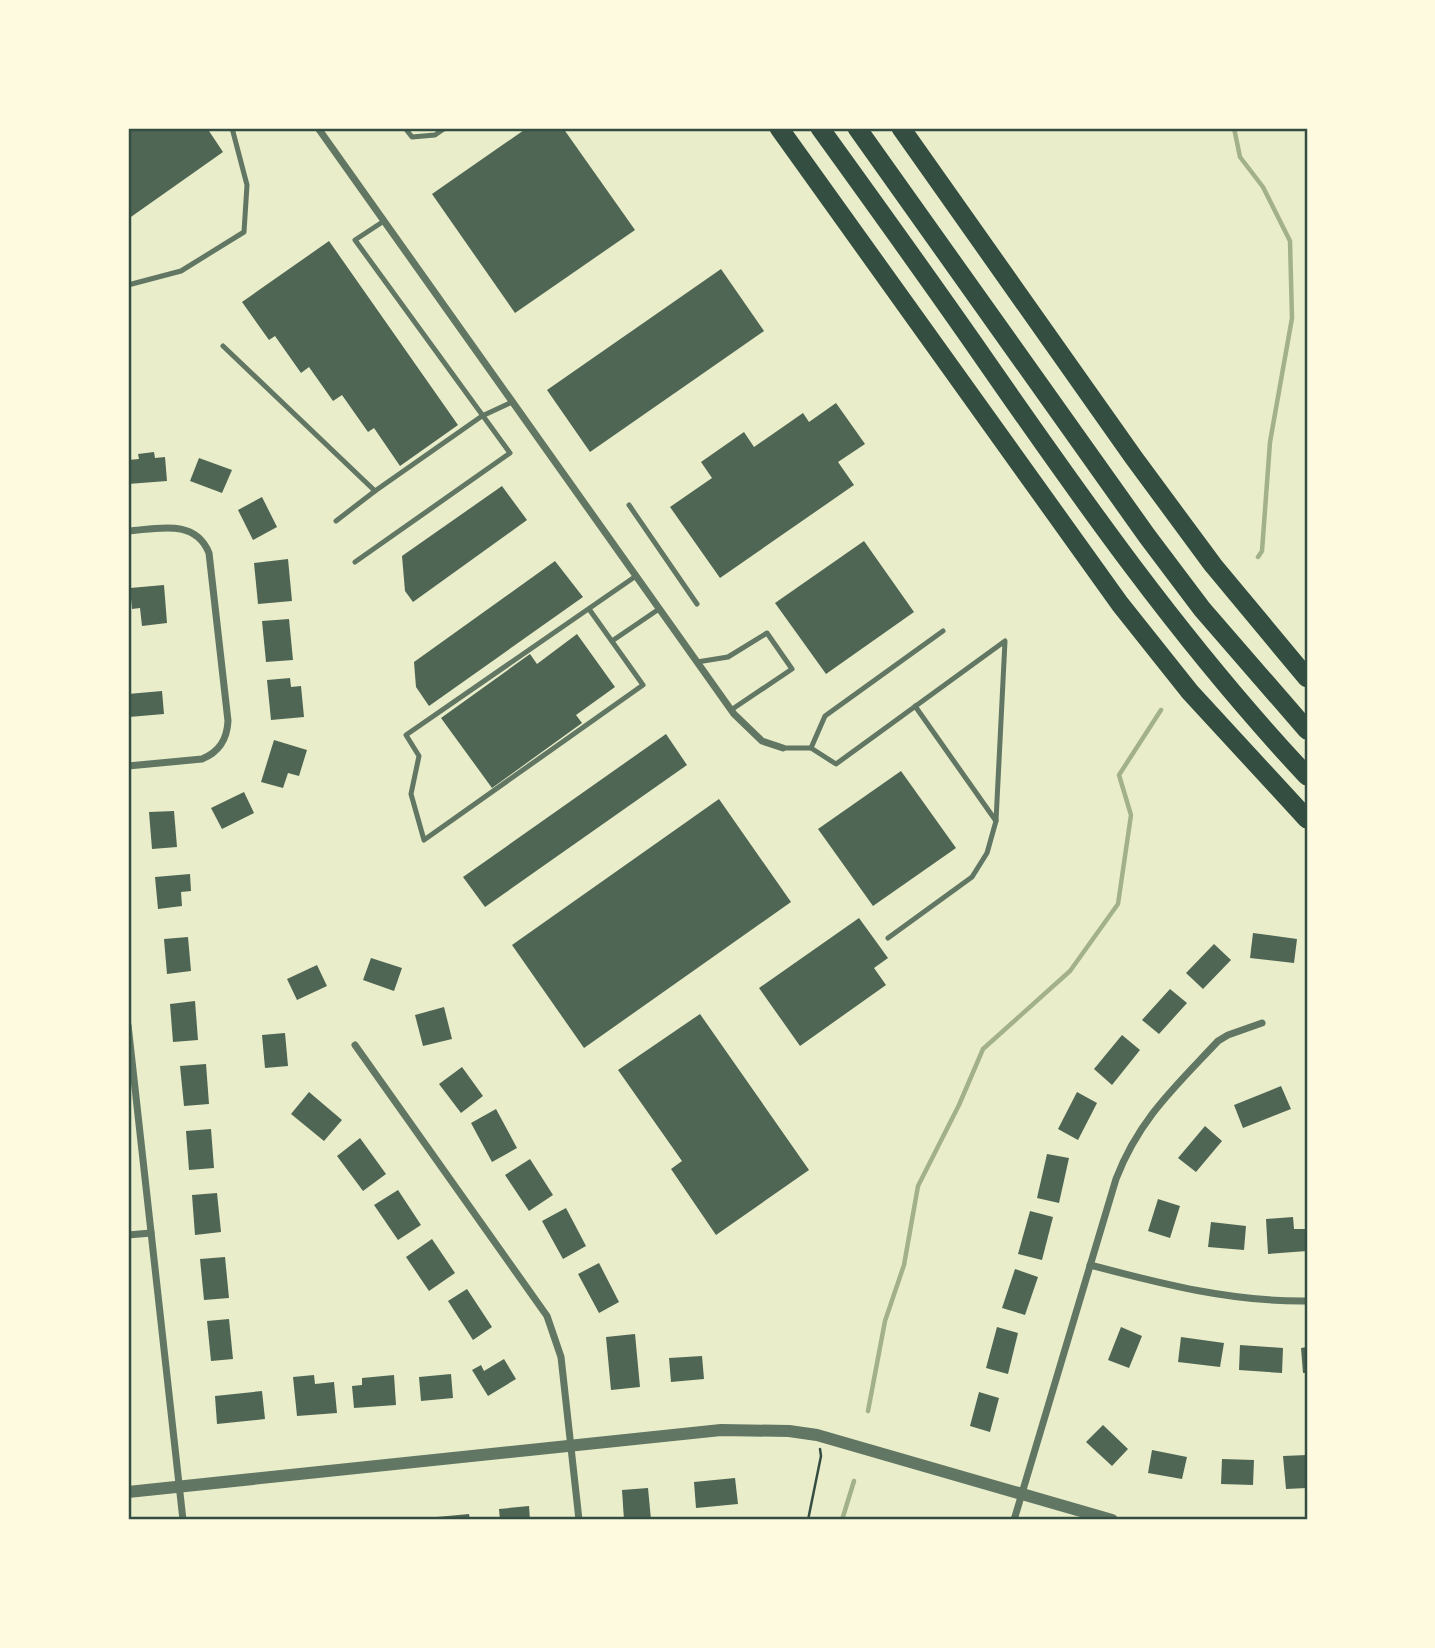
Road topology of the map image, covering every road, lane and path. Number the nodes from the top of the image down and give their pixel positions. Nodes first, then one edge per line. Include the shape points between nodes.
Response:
1 (232, 128) edge
2 (318, 128) edge
3 (405, 128) edge
4 (445, 128) edge
5 (779, 128) edge
6 (820, 128) edge
7 (857, 128) edge
8 (905, 132) edge
9 (384, 222) junction
10 (128, 285) edge
11 (223, 346) dead end
12 (512, 402) junction
13 (482, 416) junction
14 (375, 491) junction
15 (629, 505) dead end
16 (335, 521) dead end
17 (128, 531) edge
18 (355, 562) dead end
19 (636, 576) junction
20 (697, 604) dead end
21 (589, 609) junction
22 (659, 609) junction
23 (943, 631) dead end
24 (612, 642) junction
25 (697, 662) junction
26 (1307, 678) edge
27 (915, 706) junction
28 (731, 710) junction
29 (1307, 730) edge
30 (783, 748) joint
31 (811, 748) junction
32 (128, 766) edge
33 (1307, 776) edge
34 (1307, 819) edge
35 (996, 821) junction
36 (888, 938) dead end
37 (1262, 1023) dead end
38 (128, 1025) edge
39 (355, 1045) dead end
40 (151, 1233) junction
41 (128, 1235) edge
42 (1090, 1265) junction
43 (1307, 1301) edge
44 (817, 1435) junction
45 (571, 1445) junction
46 (179, 1486) junction
47 (128, 1492) edge
48 (1022, 1495) junction
49 (183, 1520) edge
50 (579, 1520) edge
51 (808, 1520) edge
52 (1014, 1520) edge
53 (1112, 1520) edge

1 - 10 lane via 247,185 244,232 181,271
2 - 9 street
3 - 4 lane via 412,137 435,135
5 - 34 highway via 1120,604 1190,692
6 - 33 highway via 1150,591 1254,719
7 - 29 highway via 1155,547
8 - 26 highway via 1134,458 1213,565
9 - 12 street
9 - 13 lane via 355,240
11 - 14 lane
12 - 13 lane
12 - 19 street
13 - 14 lane
13 - 18 lane via 510,453
14 - 16 lane
15 - 20 lane
17 - 32 street via 181,528 206,545 228,721 225,741 212,755
19 - 21 lane
19 - 22 street
21 - 24 lane
21 - 24 lane via 406,735 419,756 411,794 424,840 643,685
22 - 24 lane
22 - 25 street
23 - 31 lane via 825,716
25 - 28 street
25 - 28 lane via 728,657 767,633 792,669
27 - 31 lane via 836,764
27 - 35 lane
27 - 35 lane via 1005,641
28 - 30 street via 762,741
30 - 31 lane
35 - 36 lane via 987,853 972,877
37 - 42 street via 1218,1041 1143,1124 1116,1179
38 - 40 street
39 - 45 street via 547,1316 561,1357
40 - 41 street
40 - 46 street
42 - 43 street via 1186,1290
42 - 48 street
44 - 45 street via 721,1430
44 - 48 street
44 - 51 path via 821,1456
45 - 46 street
45 - 50 street
46 - 47 street
46 - 49 street
48 - 52 street
48 - 53 street

